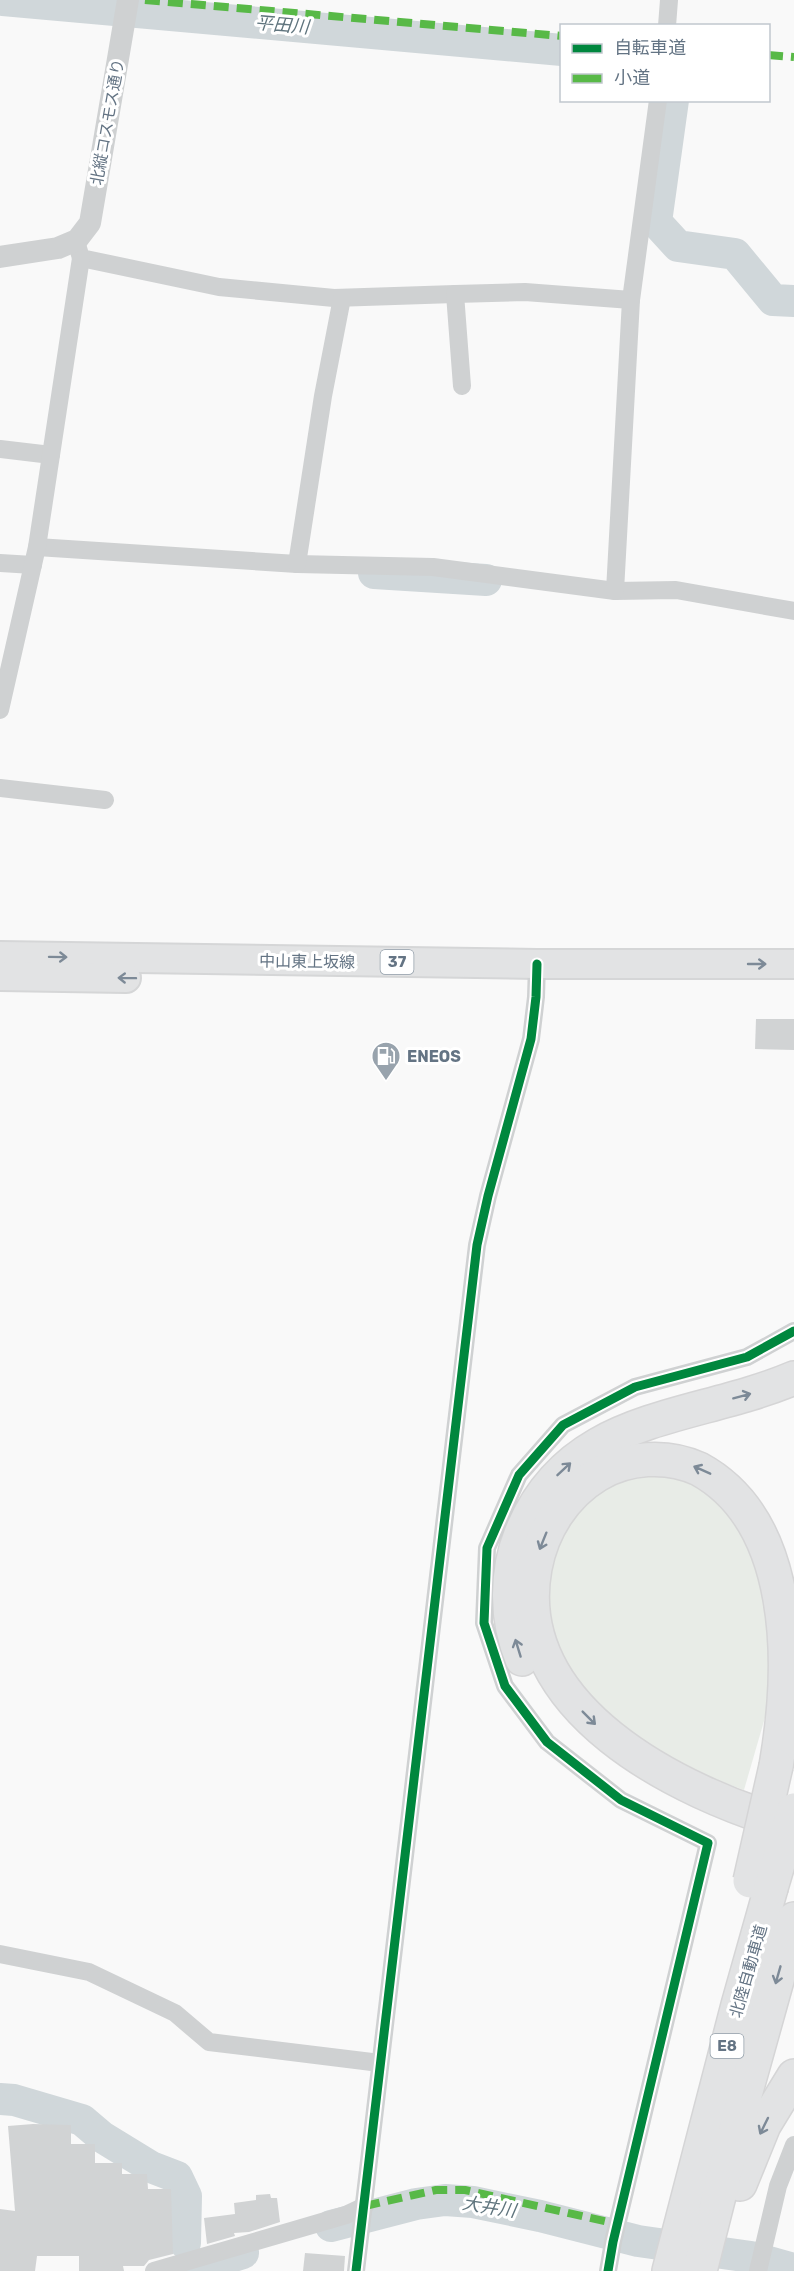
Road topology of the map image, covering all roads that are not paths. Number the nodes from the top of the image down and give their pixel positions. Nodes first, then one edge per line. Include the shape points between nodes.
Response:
1 (669, 0) edge
2 (126, 9) edge
3 (667, 24) edge
4 (658, 102) edge
5 (79, 249) junction
6 (0, 257) edge
7 (455, 294) junction
8 (342, 298) junction
9 (631, 300) junction
10 (462, 386) dead end
11 (0, 449) edge
12 (51, 455) junction
13 (35, 556) junction
14 (0, 563) edge
15 (297, 564) junction
16 (615, 591) junction
17 (794, 611) edge
18 (0, 710) edge
19 (0, 788) edge
20 (105, 800) dead end
21 (0, 956) edge
22 (794, 964) edge
23 (537, 973) junction
24 (0, 976) edge
25 (794, 983) edge
26 (794, 1331) edge
27 (794, 1378) edge
28 (794, 1810) edge
29 (794, 1826) edge
30 (794, 1846) edge
31 (761, 1885) junction
32 (794, 1919) edge
33 (0, 1954) edge
34 (380, 2063) junction
35 (794, 2076) edge
36 (794, 2145) edge
37 (364, 2208) junction
38 (703, 2210) junction
39 (192, 2265) edge
40 (680, 2269) edge
41 (758, 2269) edge
42 (154, 2271) edge
43 (356, 2271) edge
44 (608, 2271) edge
45 (712, 2271) edge

1 - 3 street
2 - 5 street, 北縦コスモス通り via 90,223
4 - 9 street
5 - 6 street via 58,248
5 - 8 street via 219,287
5 - 12 street
7 - 8 street
7 - 9 street via 525,292
7 - 10 street
8 - 15 street
9 - 16 street
11 - 12 street
12 - 13 street
13 - 14 street
13 - 15 street
13 - 18 street
15 - 16 street via 433,567
16 - 17 street via 676,590
19 - 20 street
21 -> 23 main road, 中山東上坂線 / 37
23 -> 22 main road, 中山東上坂線 / 37
23 -> 24 main road, 中山東上坂線 / 37
23 - 25 main road, 中山東上坂線 / 37
23 - 34 street via 531,1039 477,1245
26 - 44 street via 747,1357 635,1387 563,1425 519,1475 487,1548 484,1623 505,1686 547,1742 621,1800 708,1843
30 -> 27 highway via 678,1803 598,1755 558,1716 521,1657 510,1614 509,1592 517,1543 528,1518 540,1496 578,1456 603,1440 669,1415 756,1393
28 - 31 highway, 北陸自動車道 / E8, bridge
31 -> 29 highway, bridge via 776,1766 790,1690 792,1656 789,1596 775,1546 751,1506 734,1489 692,1465 651,1460 614,1467 597,1476 554,1517 537,1558 532,1601 542,1648 554,1672 586,1716 656,1768 712,1796 744,1809
31 - 38 highway, 北陸自動車道 / E8
32 -> 38 highway, 北陸自動車道 / E8
33 - 34 street via 89,1972 176,2013 209,2042
34 - 37 street
35 -> 38 highway
36 - 41 street via 777,2186
37 - 39 street
37 - 43 street
38 - 40 highway
38 - 45 highway
39 - 42 street

